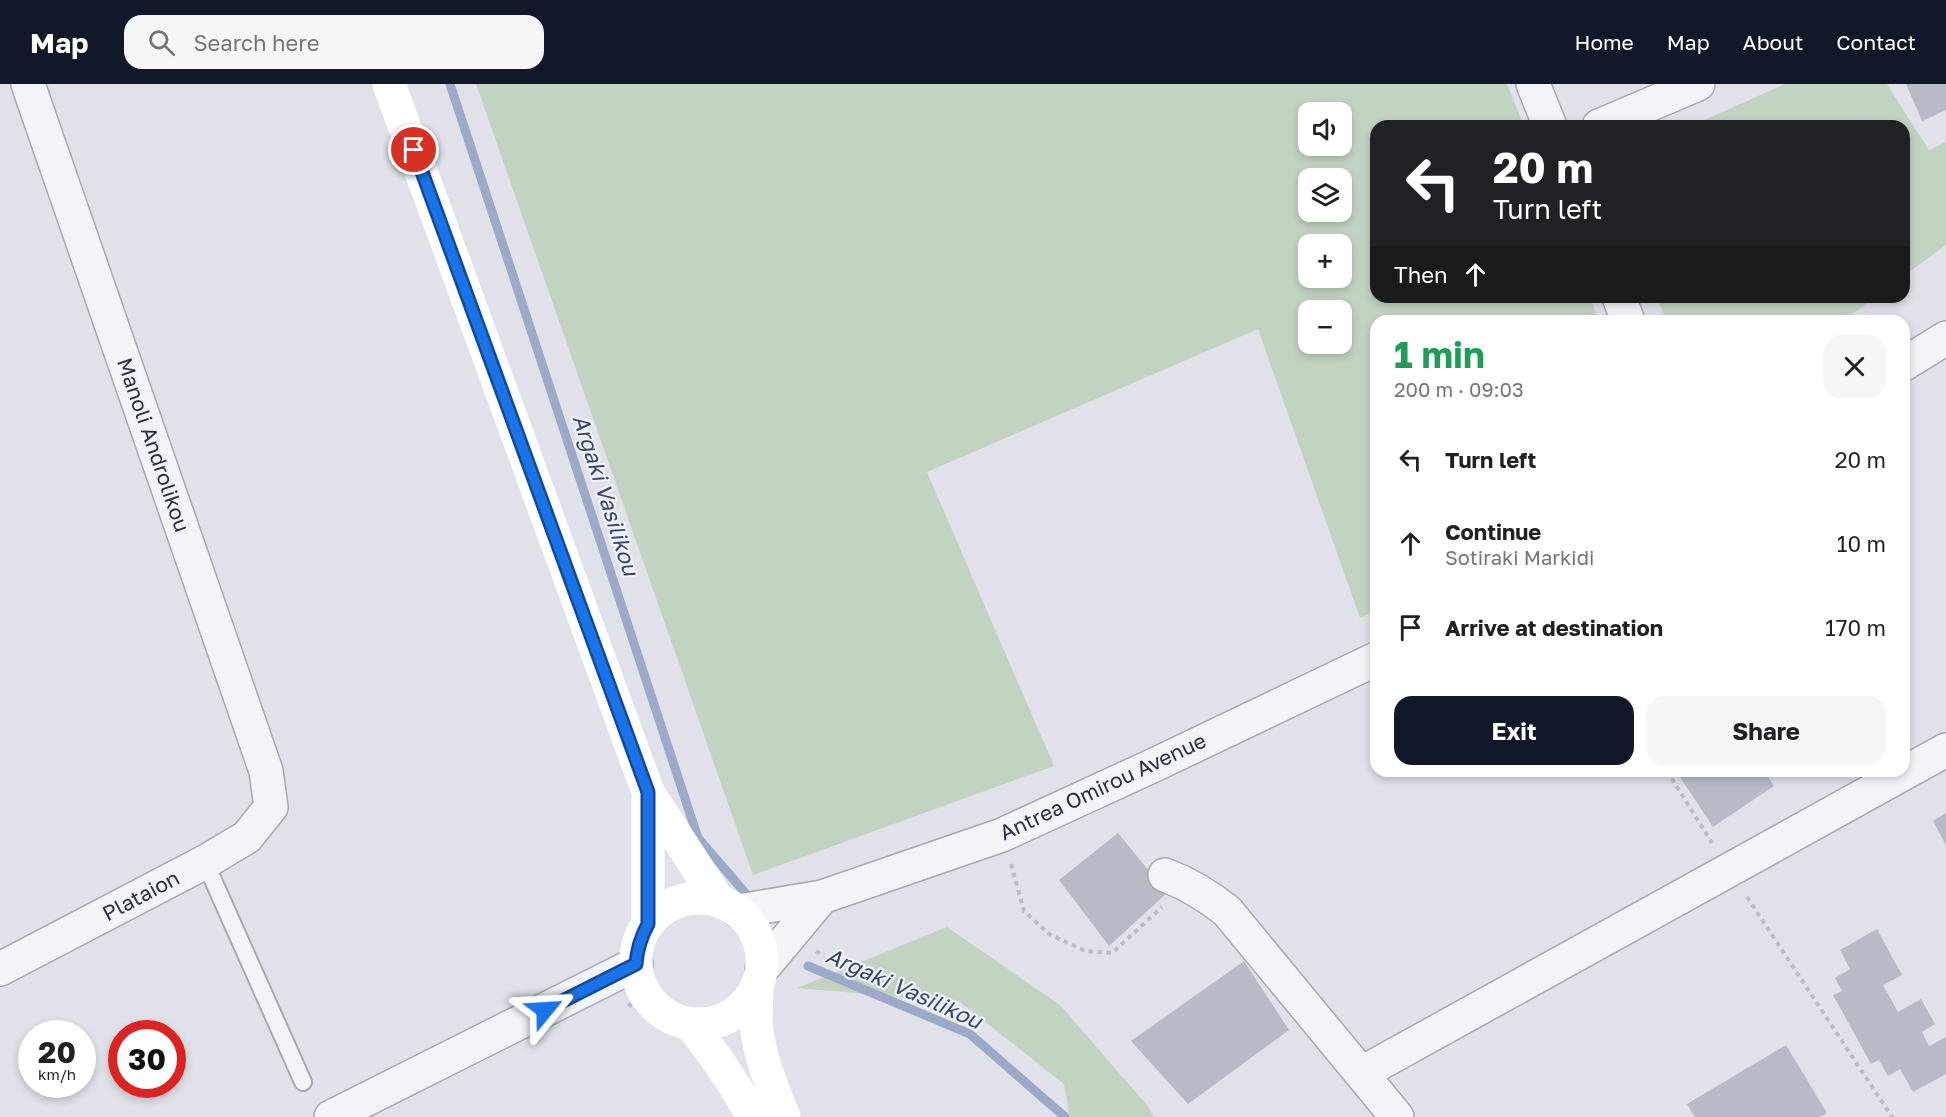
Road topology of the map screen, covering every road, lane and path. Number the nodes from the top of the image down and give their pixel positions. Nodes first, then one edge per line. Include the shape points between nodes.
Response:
1 (28, 84) edge
2 (389, 84) edge
3 (1533, 84) edge
4 (1698, 84) edge
5 (1548, 120) edge
6 (1613, 120) edge
7 (1946, 338) edge
8 (1910, 360) edge
9 (1370, 662) edge
10 (1946, 750) edge
11 (1910, 770) edge
12 (1671, 777) edge
13 (1897, 777) edge
14 (648, 792) junction
15 (272, 807) joint
16 (1002, 834) junction
17 (205, 862) junction
18 (1729, 870) junction
19 (1177, 879) joint
20 (822, 897) junction
21 (728, 906) junction
22 (648, 924) junction
23 (636, 964) junction
24 (0, 969) edge
25 (759, 979) junction
26 (690, 1024) junction
27 (1362, 1073) junction
28 (303, 1082) dead end
29 (331, 1117) edge
30 (753, 1117) edge
31 (784, 1117) edge
32 (1397, 1117) edge
33 (1892, 1117) edge

1 - 15 street, Manoli Androlikou via 266,771
2 - 14 street
3 - 5 street
4 - 6 street
7 - 8 street
9 - 16 street, Antrea Omirou Avenue
10 - 11 street
12 - 18 path
13 - 18 street
14 - 21 street
14 - 22 street
15 - 17 street, Plataion via 247,837
16 - 19 path via 1024,911 1049,934 1085,951 1112,953
16 - 20 street, Antrea Omirou Avenue
17 - 24 street, Plataion
17 - 28 lane
18 - 27 street
18 - 33 path
19 - 27 street via 1227,911
20 - 21 street, Antrea Omirou Avenue
20 - 25 street
21 - 22 street via 699,897 680,901 662,910
21 - 25 street via 754,928 762,950
22 - 23 street via 639,943
23 - 26 street via 647,997 673,1019
23 - 29 street
25 - 26 street via 745,1005 729,1017 710,1024
25 - 31 street via 756,1029
26 - 30 street via 714,1053
27 - 32 street

